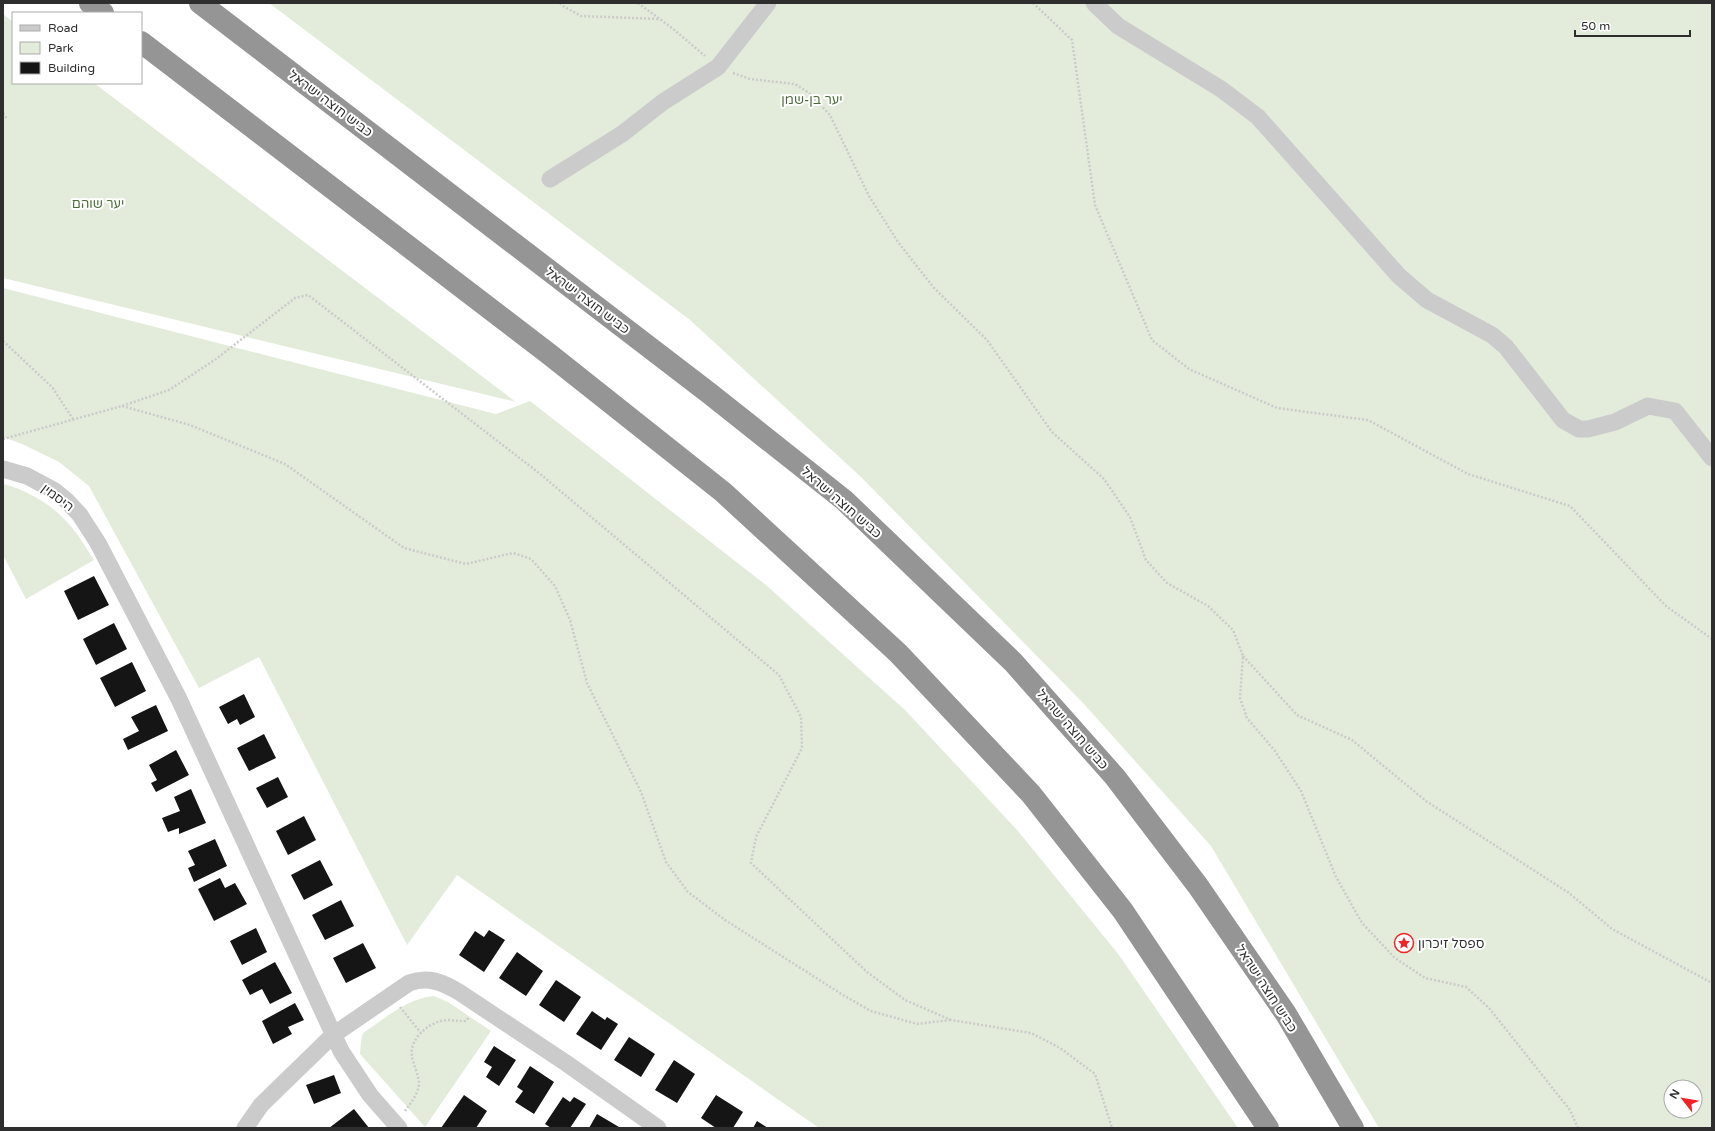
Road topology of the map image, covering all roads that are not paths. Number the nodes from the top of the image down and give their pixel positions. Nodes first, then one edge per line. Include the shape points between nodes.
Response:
1 (90, 3) edge
2 (200, 3) edge
3 (768, 3) edge
4 (1094, 3) edge
5 (102, 12) edge
6 (142, 43) edge
7 (550, 179) dead end
8 (1712, 458) edge
9 (3, 469) edge
10 (333, 1035) junction
11 (398, 1126) edge
12 (245, 1128) edge
13 (658, 1128) edge
14 (1268, 1128) edge
15 (1353, 1128) edge

1 - 5 highway
2 - 15 highway, כביש חוצה ישראל via 709,393 844,500 1014,662 1115,777 1198,886 1286,1014
3 - 7 street via 718,67 663,102 622,134
4 - 8 street via 1118,26 1221,89 1258,117 1399,276 1427,300 1497,339 1563,420 1579,429 1588,429 1615,422 1648,406 1675,411
6 - 14 highway via 549,354 723,492 898,653 1031,794 1124,911
9 - 10 street, היסמין via 38,482 67,501 80,515 98,543 179,699
10 - 11 street, היסמין via 366,1088
10 - 12 street via 279,1085
10 - 13 street via 408,983 418,979 429,979 448,986 480,1006

